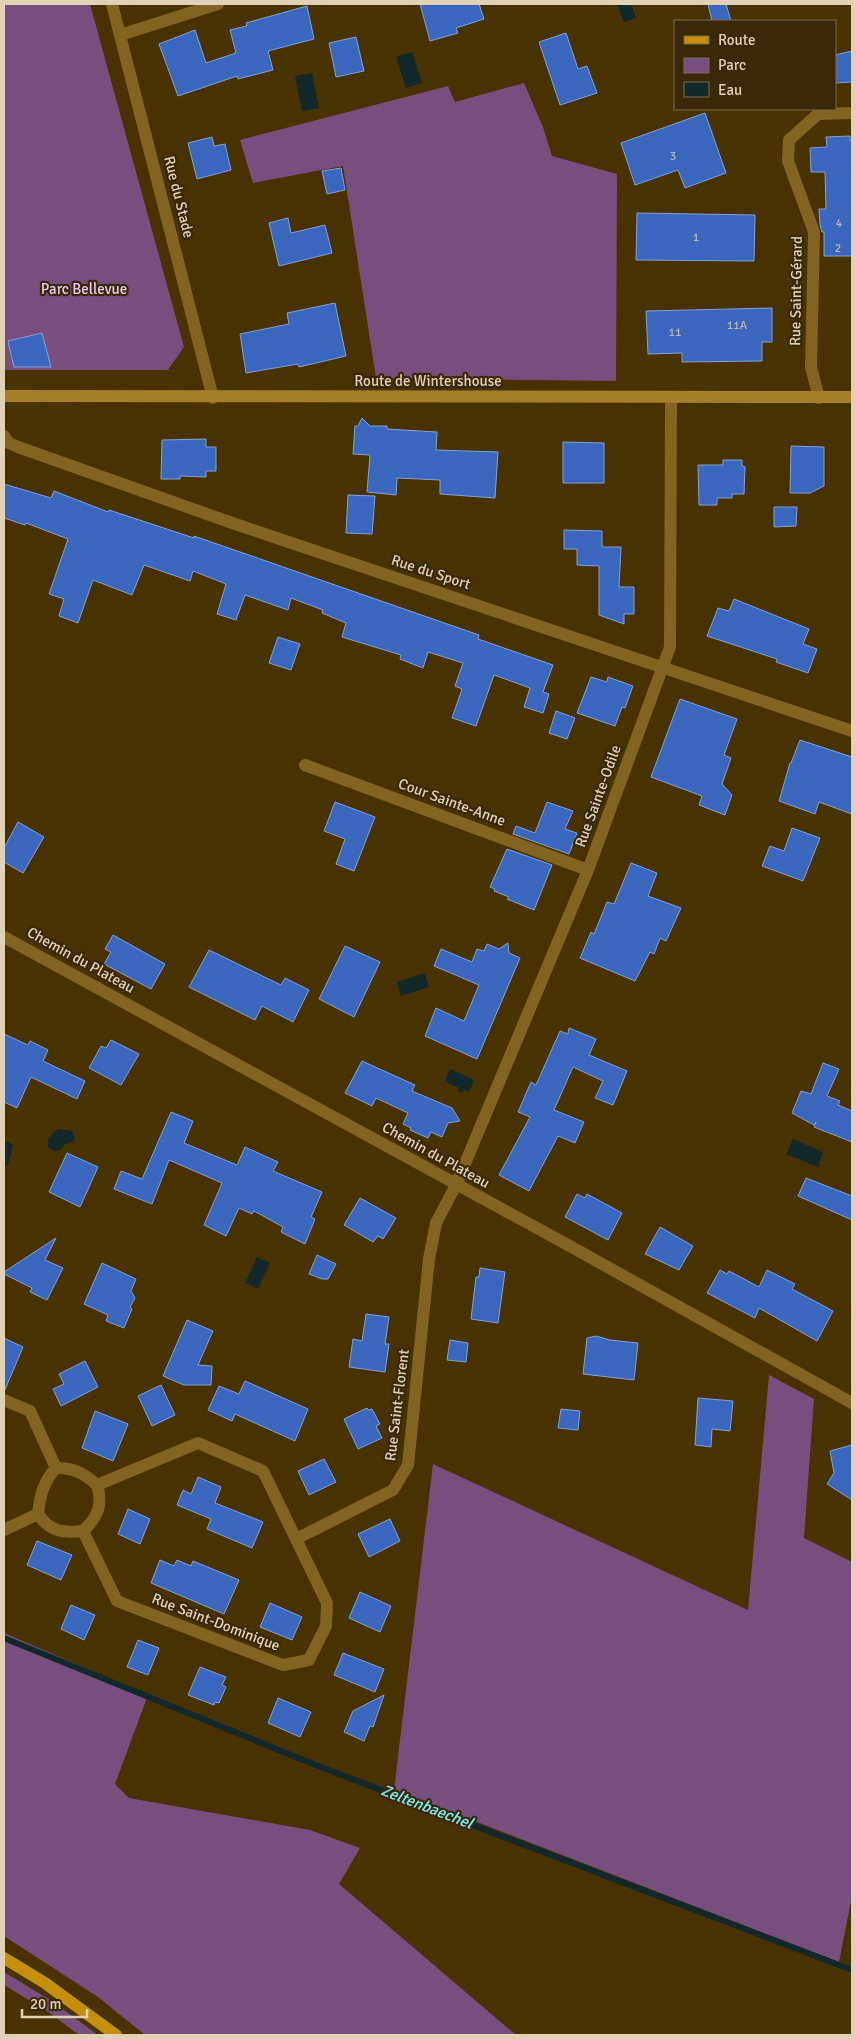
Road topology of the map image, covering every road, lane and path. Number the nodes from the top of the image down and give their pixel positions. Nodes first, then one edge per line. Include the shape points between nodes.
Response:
1 (112, 4) edge
2 (218, 4) edge
3 (120, 35) junction
4 (852, 113) edge
5 (4, 396) edge
6 (670, 397) junction
7 (852, 397) edge
8 (213, 398) junction
9 (819, 398) junction
10 (4, 436) edge
11 (664, 666) junction
12 (852, 731) edge
13 (305, 765) dead end
14 (588, 870) junction
15 (4, 937) edge
16 (456, 1185) junction
17 (4, 1400) edge
18 (852, 1403) edge
19 (56, 1468) junction
20 (97, 1485) junction
21 (38, 1514) junction
22 (4, 1530) edge
23 (83, 1532) junction
24 (296, 1539) junction
25 (4, 1958) edge
26 (116, 2035) edge

1 - 3 street, Rue du Stade
2 - 3 street
3 - 8 street, Rue du Stade
4 - 9 street, Rue Saint-Gérard via 818,114 789,140 788,162 814,232 811,367
5 - 8 street, Route de Wintershouse
6 - 8 street, Route de Wintershouse
6 - 9 street, Route de Wintershouse
6 - 11 street, Rue Sainte-Odile via 670,647
7 - 9 street, Route de Wintershouse
10 - 11 street, Rue du Sport via 18,447 238,525
11 - 12 street, Rue du Sport
11 - 14 street, Rue Sainte-Odile
13 - 14 street, Cour Sainte-Anne
14 - 16 street, Rue Sainte-Odile
15 - 16 street, Chemin du Plateau
16 - 18 street, Chemin du Plateau
16 - 24 street, Rue Saint-Florent via 436,1223 429,1259 408,1465 393,1490
17 - 19 street via 30,1411
19 - 20 street via 68,1468 88,1476
19 - 21 street via 46,1479
20 - 23 street via 100,1510
20 - 24 street via 198,1443 263,1471
21 - 22 street
21 - 23 street via 45,1525 65,1533
23 - 24 street, Rue Saint-Dominique via 117,1601 282,1665 309,1660 326,1626 327,1603
25 - 26 main road via 45,1983

